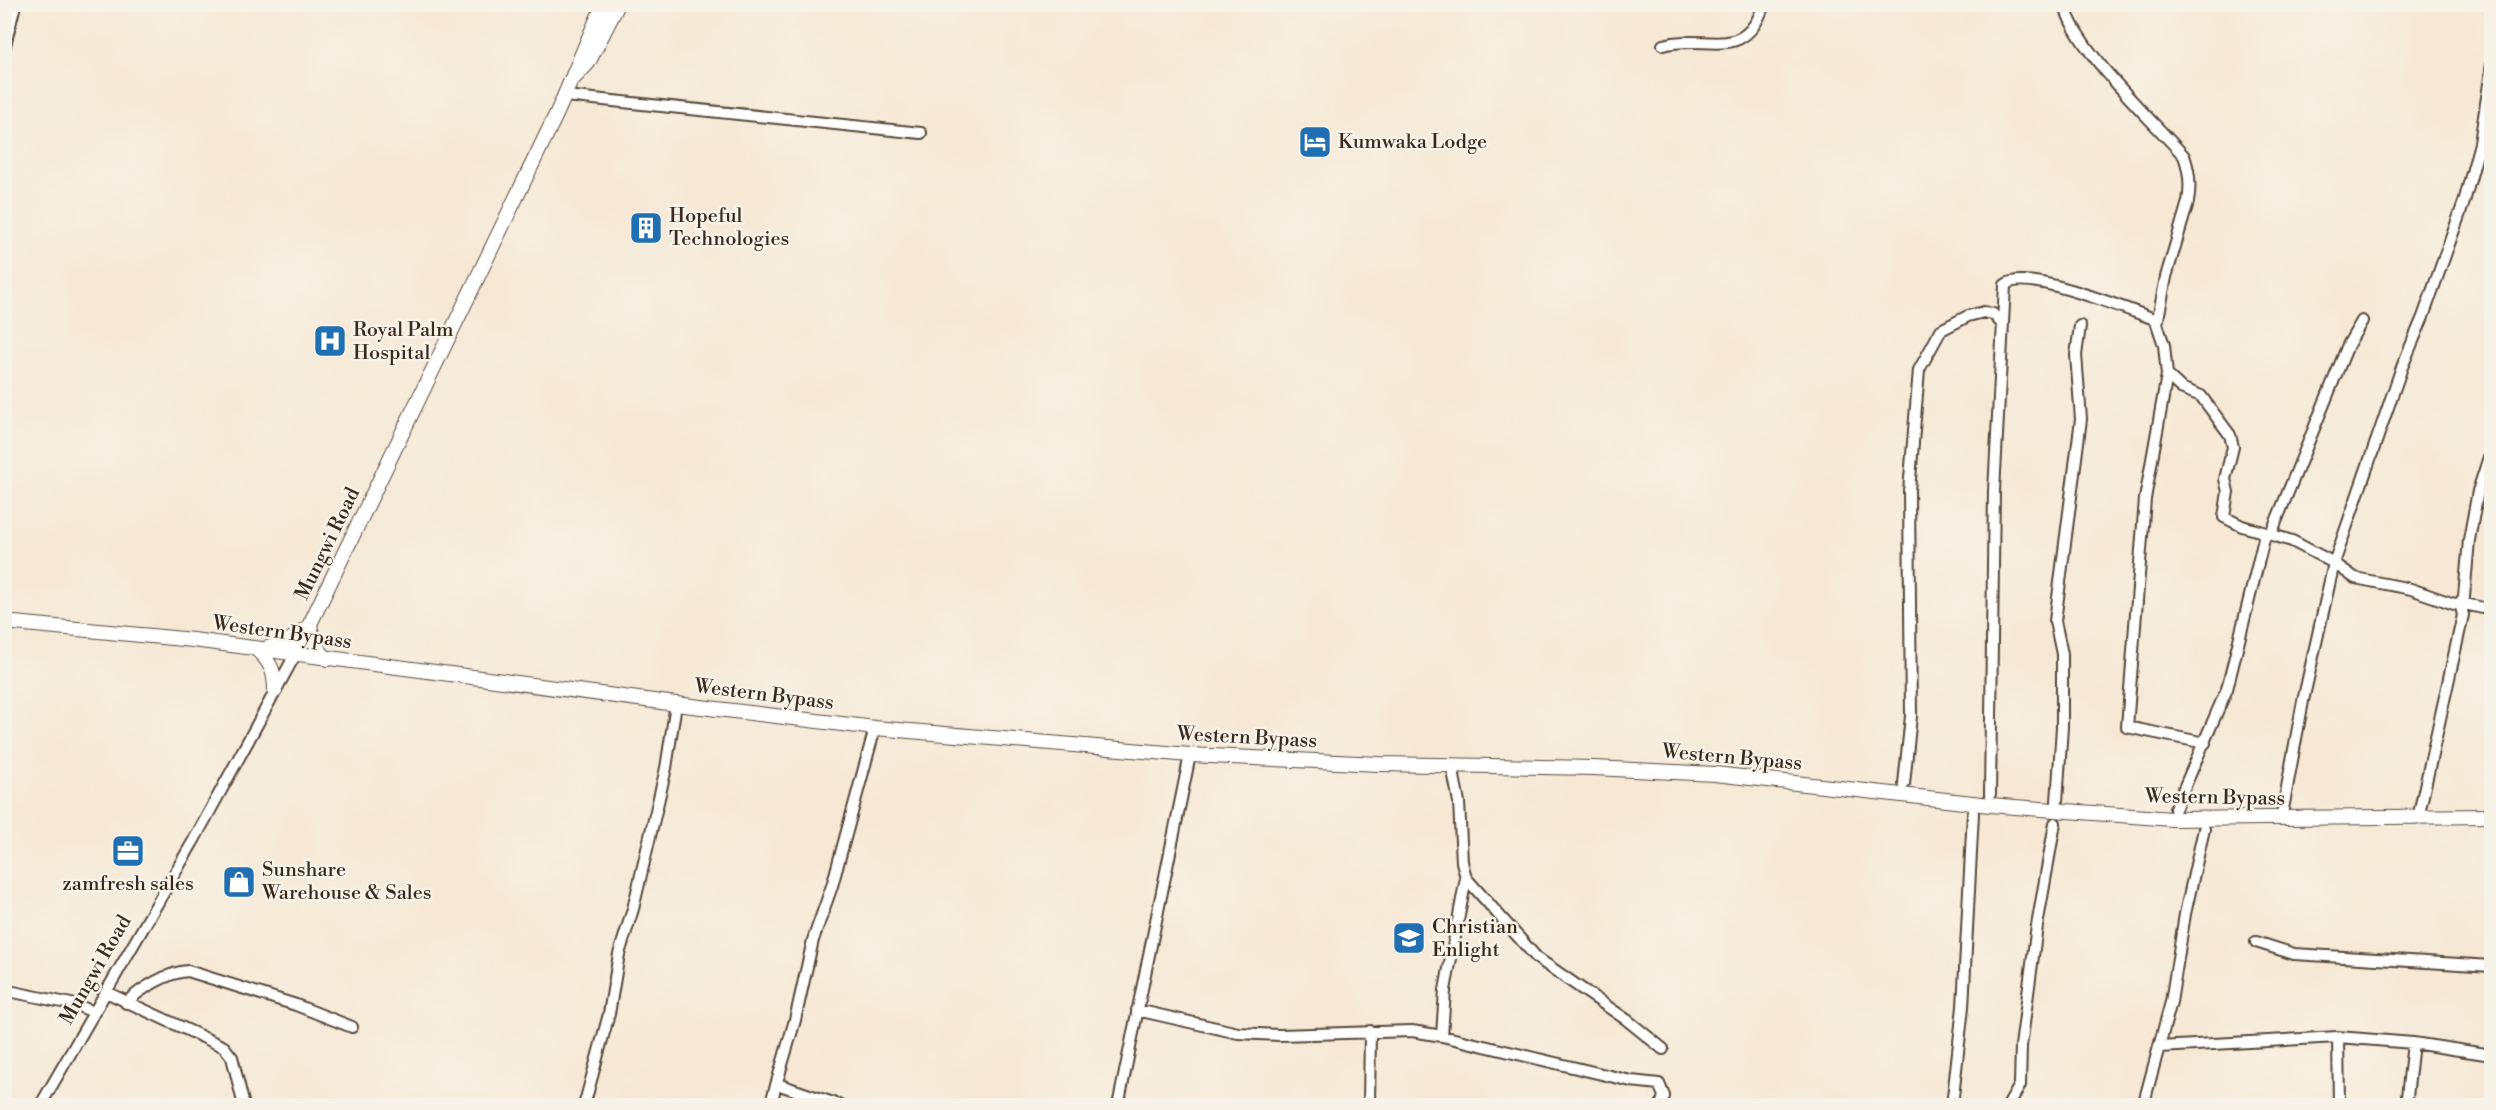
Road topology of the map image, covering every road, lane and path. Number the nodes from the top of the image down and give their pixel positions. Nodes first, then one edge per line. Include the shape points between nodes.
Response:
1 (604, 4) edge
2 (618, 4) edge
3 (1764, 4) edge
4 (2066, 4) edge
5 (15, 5) edge
6 (1663, 45) dead end
7 (4, 49) edge
8 (2492, 63) edge
9 (572, 80) junction
10 (565, 96) junction
11 (921, 133) dead end
12 (2157, 320) junction
13 (2362, 321) dead end
14 (2003, 325) junction
15 (2080, 326) dead end
16 (2167, 375) junction
17 (2492, 448) edge
18 (2267, 533) junction
19 (2334, 563) junction
20 (2460, 603) junction
21 (2492, 610) edge
22 (4, 622) edge
23 (310, 624) junction
24 (256, 649) junction
25 (295, 655) junction
26 (327, 659) junction
27 (275, 691) junction
28 (676, 704) junction
29 (875, 728) junction
30 (2205, 743) junction
31 (1190, 755) junction
32 (1452, 766) junction
33 (1904, 784) dead end
34 (1990, 794) dead end
35 (2057, 802) dead end
36 (2175, 809) dead end
37 (2283, 809) dead end
38 (2420, 809) dead end
39 (1973, 813) dead end
40 (2492, 816) edge
41 (2055, 823) dead end
42 (2204, 829) dead end
43 (1466, 878) junction
44 (2256, 942) dead end
45 (2492, 966) edge
46 (4, 990) edge
47 (106, 992) junction
48 (126, 1003) junction
49 (1137, 1010) junction
50 (94, 1012) junction
51 (352, 1026) dead end
52 (1370, 1031) junction
53 (1442, 1036) junction
54 (2338, 1037) junction
55 (2413, 1043) junction
56 (2159, 1047) junction
57 (1663, 1049) dead end
58 (2492, 1055) edge
59 (777, 1084) junction
60 (40, 1106) edge
61 (244, 1106) edge
62 (584, 1106) edge
63 (770, 1106) edge
64 (842, 1106) edge
65 (1118, 1106) edge
66 (1368, 1106) edge
67 (1661, 1106) edge
68 (1952, 1106) edge
69 (2008, 1106) edge
70 (2143, 1106) edge
71 (2339, 1106) edge
72 (2406, 1106) edge

1 - 9 main road, Mungwi Road
2 - 9 main road, Mungwi Road via 588,63
3 - 6 street via 1758,22 1732,42
4 - 12 street via 2071,22 2105,71 2184,156 2189,168 2188,202
5 - 7 street
8 - 19 street via 2480,143 2464,202
9 - 10 main road, Mungwi Road
10 - 11 street
10 - 23 main road, Mungwi Road
12 - 14 street via 2084,294 2013,280 2005,285
12 - 16 street
13 - 18 street
14 - 33 street via 1993,314 1984,312 1941,330 1919,370 1909,491 1911,716
14 - 34 street via 1995,491
15 - 35 street via 2076,355 2080,428 2055,621 2062,654
16 - 18 street via 2181,388 2201,396 2230,435 2233,447 2225,479 2228,492 2224,517
16 - 30 street via 2145,499 2127,727
17 - 20 street via 2478,491
18 - 19 street
18 - 30 street via 2227,689
19 - 20 street via 2355,578
19 - 37 street
20 - 21 street
20 - 38 street via 2463,615
22 - 24 main road, Western Bypass
23 - 24 main road via 286,643
23 - 25 main road, Mungwi Road
23 - 26 main road via 315,644
24 - 25 main road, Western Bypass
24 - 27 main road via 268,660 275,675
25 - 26 main road, Western Bypass
25 - 27 street, Mungwi Road
26 - 28 main road, Western Bypass
27 - 47 street, Mungwi Road
28 - 29 main road, Western Bypass
28 - 62 street via 661,790
29 - 31 main road, Western Bypass
29 - 59 street via 832,886 813,940
30 - 36 street
31 - 32 main road, Western Bypass
31 - 49 street
32 - 40 main road, Western Bypass via 1715,774 1990,805 2172,819
32 - 43 street
39 - 68 street via 1963,1007
41 - 69 street via 2037,926 2021,1046 2020,1085
42 - 56 street
43 - 53 street via 1445,990
43 - 57 street via 1537,958 1628,1020
44 - 45 street via 2294,954
46 - 50 street
47 - 48 street
47 - 50 street, Mungwi Road
48 - 51 street via 142,991 188,971
48 - 61 street via 224,1047 232,1057
49 - 52 street via 1238,1033
49 - 65 street
50 - 60 street, Mungwi Road
52 - 53 street
52 - 66 street
53 - 67 street via 1631,1082 1659,1084 1664,1096
54 - 55 street
54 - 56 street
54 - 71 street
55 - 58 street
55 - 72 street
56 - 70 street
59 - 63 street
59 - 64 street

